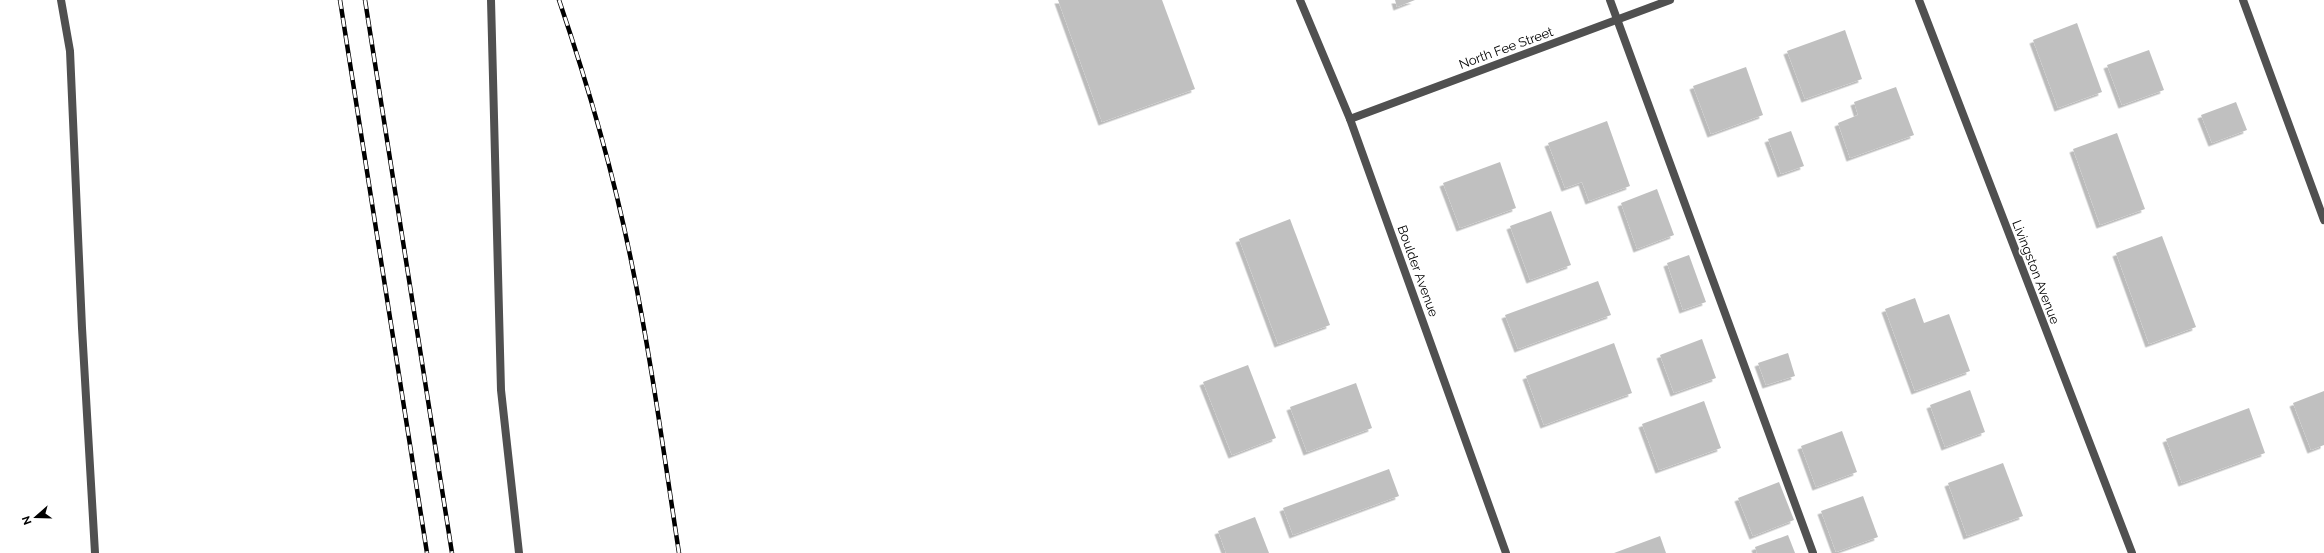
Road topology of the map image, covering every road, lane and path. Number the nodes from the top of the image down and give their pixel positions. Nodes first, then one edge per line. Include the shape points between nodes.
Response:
1 (61, 0) edge
2 (491, 0) edge
3 (1300, 0) edge
4 (1610, 0) edge
5 (1670, 0) edge
6 (1919, 0) edge
7 (2243, 0) edge
8 (1618, 19) junction
9 (1350, 119) junction
10 (2324, 220) edge
11 (95, 553) edge
12 (519, 553) edge
13 (1506, 553) edge
14 (1813, 553) edge
15 (2132, 553) edge

1 - 11 street via 70,51 81,320
2 - 12 street via 501,390
3 - 9 street, Boulder Avenue
4 - 8 street
5 - 8 street, North Fee Street
6 - 15 street, Livingston Avenue
7 - 10 street
8 - 9 street, North Fee Street
8 - 14 street
9 - 13 street, Boulder Avenue

